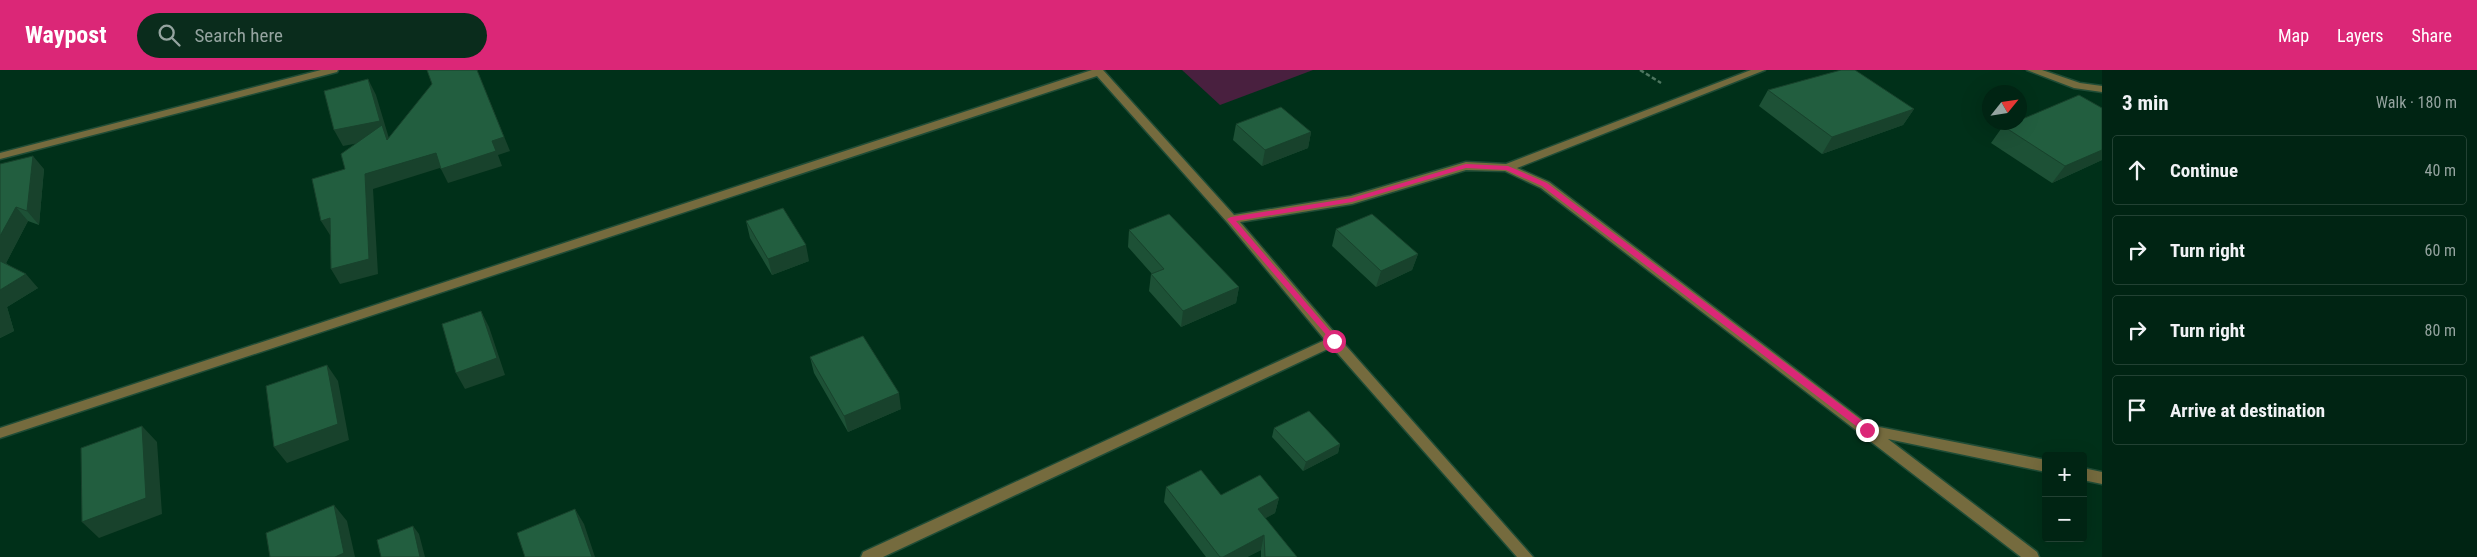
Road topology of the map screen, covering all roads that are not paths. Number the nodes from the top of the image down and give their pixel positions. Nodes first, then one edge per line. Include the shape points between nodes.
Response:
1 (333, 70) edge
2 (1760, 70) edge
3 (2032, 70) edge
4 (1098, 71) edge
5 (2102, 89) edge
6 (0, 156) edge
7 (1508, 168) junction
8 (1231, 219) junction
9 (1334, 341) junction
10 (1867, 430) junction
11 (0, 433) edge
12 (2042, 465) edge
13 (2087, 475) edge
14 (2102, 478) edge
15 (873, 556) edge
16 (1526, 557) edge
17 (2032, 557) edge

1 - 6 street
2 - 7 street
3 - 5 street via 2078,86
4 - 8 street
4 - 11 street
7 - 8 street via 1466,166 1352,200
7 - 10 street via 1545,185
8 - 9 street
9 - 15 street
9 - 16 street
10 - 12 street
10 - 17 street
13 - 14 street

